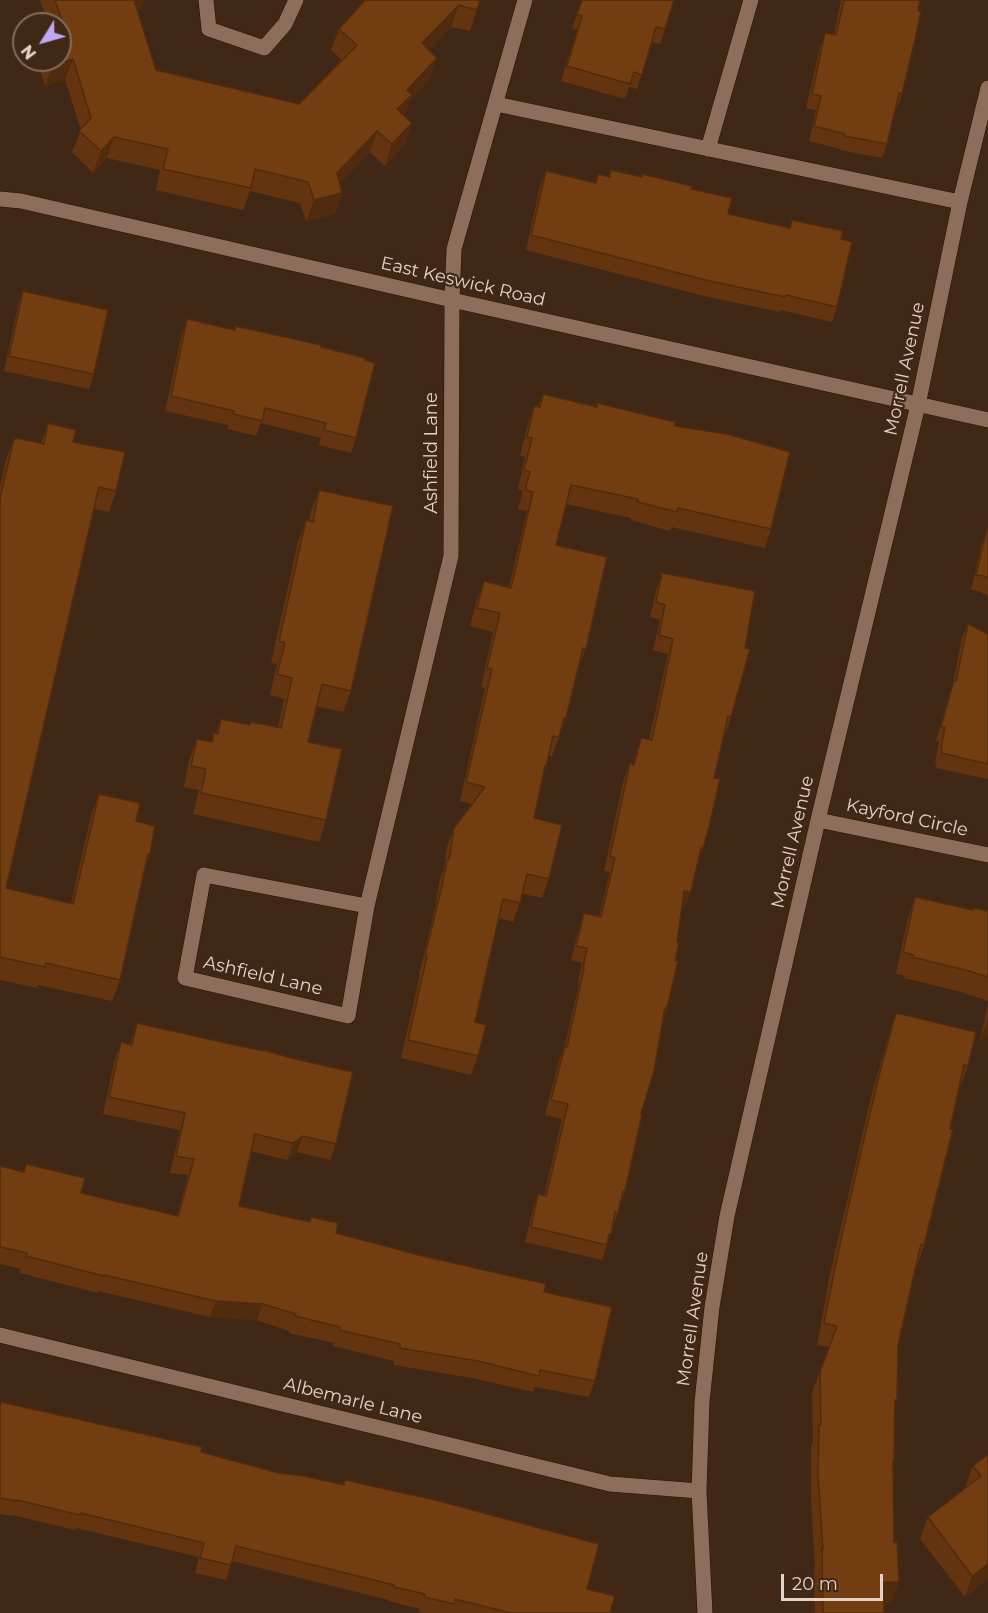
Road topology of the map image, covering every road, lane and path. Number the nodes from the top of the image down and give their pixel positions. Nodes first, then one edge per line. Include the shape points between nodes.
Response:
1 (206, 0) edge
2 (296, 0) edge
3 (525, 0) edge
4 (751, 0) edge
5 (988, 88) edge
6 (496, 104) junction
7 (708, 148) junction
8 (0, 199) edge
9 (960, 202) junction
10 (452, 300) junction
11 (918, 405) junction
12 (988, 420) edge
13 (818, 820) junction
14 (988, 855) edge
15 (367, 906) junction
16 (0, 1335) edge
17 (699, 1491) junction
18 (705, 1613) edge

1 - 2 street via 209,29 264,48 285,24
3 - 6 street, Ashfield Lane
4 - 7 street
5 - 9 street, Morrell Avenue
6 - 7 street
6 - 10 street, Ashfield Lane via 454,249
7 - 9 street
8 - 10 street, East Keswick Road
9 - 11 street, Morrell Avenue
10 - 11 street, East Keswick Road
10 - 15 street, Ashfield Lane via 451,556
11 - 12 street, East Keswick Road
11 - 13 street, Morrell Avenue
13 - 14 street, Kayford Circle
13 - 17 street, Morrell Avenue via 727,1216 702,1402
15 - 15 street, Ashfield Lane via 348,1016 185,978 204,875
16 - 17 street, Albemarle Lane via 610,1484
17 - 18 street, Morrell Avenue

